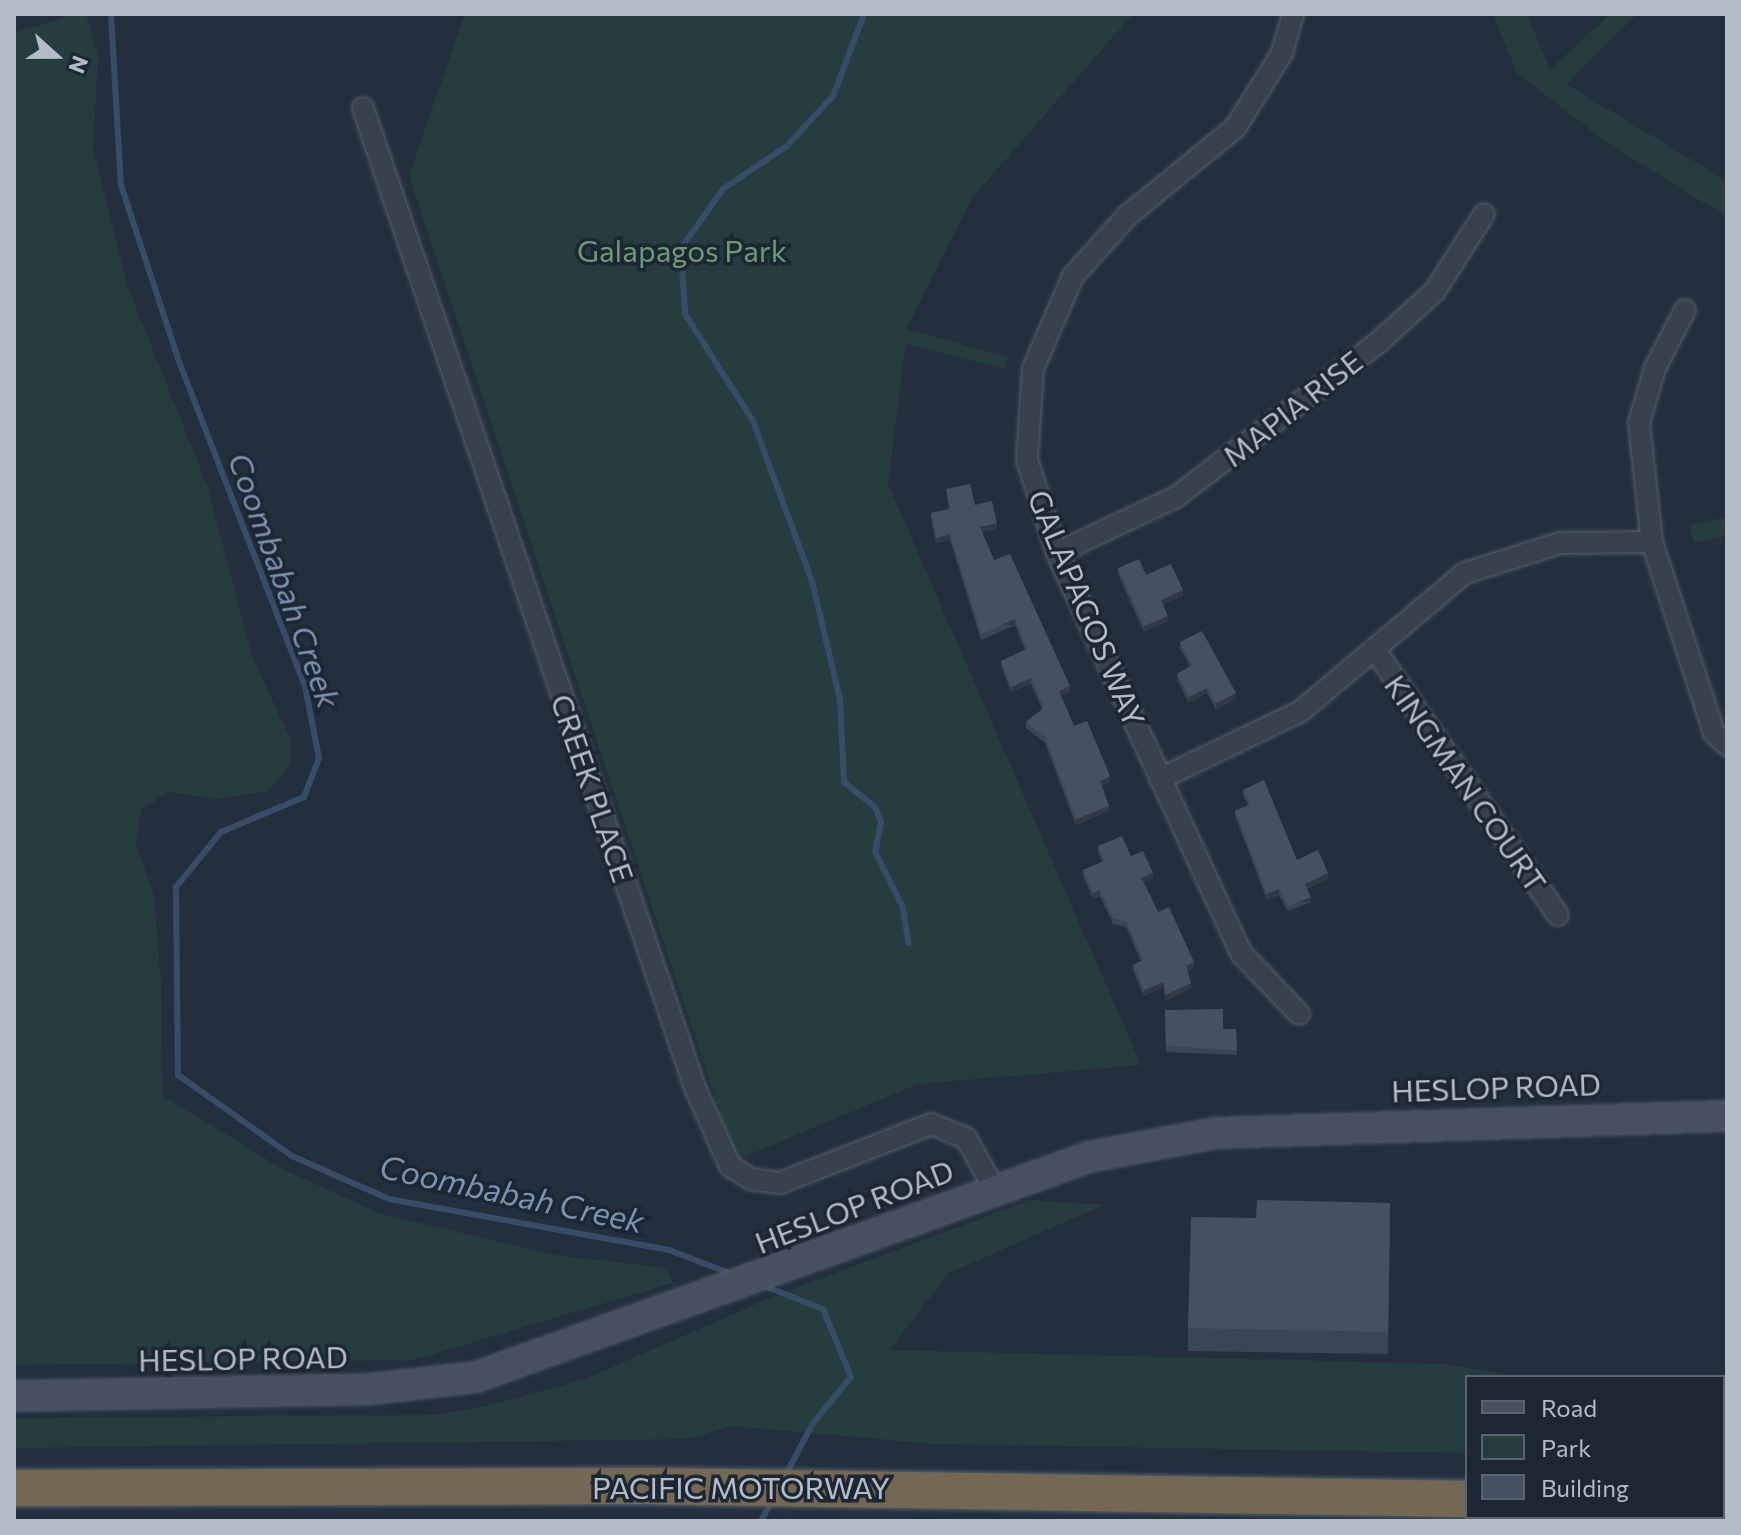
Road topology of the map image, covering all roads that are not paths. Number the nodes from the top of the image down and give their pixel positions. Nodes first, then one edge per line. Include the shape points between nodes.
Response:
1 (1293, 14) edge
2 (363, 108) dead end
3 (1484, 214) dead end
4 (1685, 310) dead end
5 (1652, 542) junction
6 (1057, 553) junction
7 (1375, 650) junction
8 (1727, 745) edge
9 (1160, 779) junction
10 (1558, 915) dead end
11 (1299, 1014) dead end
12 (1727, 1116) edge
13 (995, 1190) junction
14 (14, 1396) edge
15 (14, 1488) edge
16 (1465, 1499) edge

1 - 6 street, GALAPAGOS WAY via 1282,53 1236,127 1101,242 1050,318 1033,369 1027,460
2 - 13 street, CREEK PLACE via 723,1153 751,1179 780,1183 931,1124 966,1138
3 - 6 street, MAPIA RISE via 1444,279 1401,324 1176,497
4 - 5 street via 1655,368 1639,423
5 - 7 street via 1560,543 1465,573
5 - 8 street via 1714,733
6 - 9 street, GALAPAGOS WAY
7 - 9 street via 1301,711
7 - 10 street, KINGMAN COURT
9 - 11 street, GALAPAGOS WAY via 1241,953
12 - 13 street, HESLOP ROAD via 1216,1133 1089,1157
13 - 14 street, HESLOP ROAD via 602,1337 439,1385
15 - 16 highway, PACIFIC MOTORWAY via 924,1488

